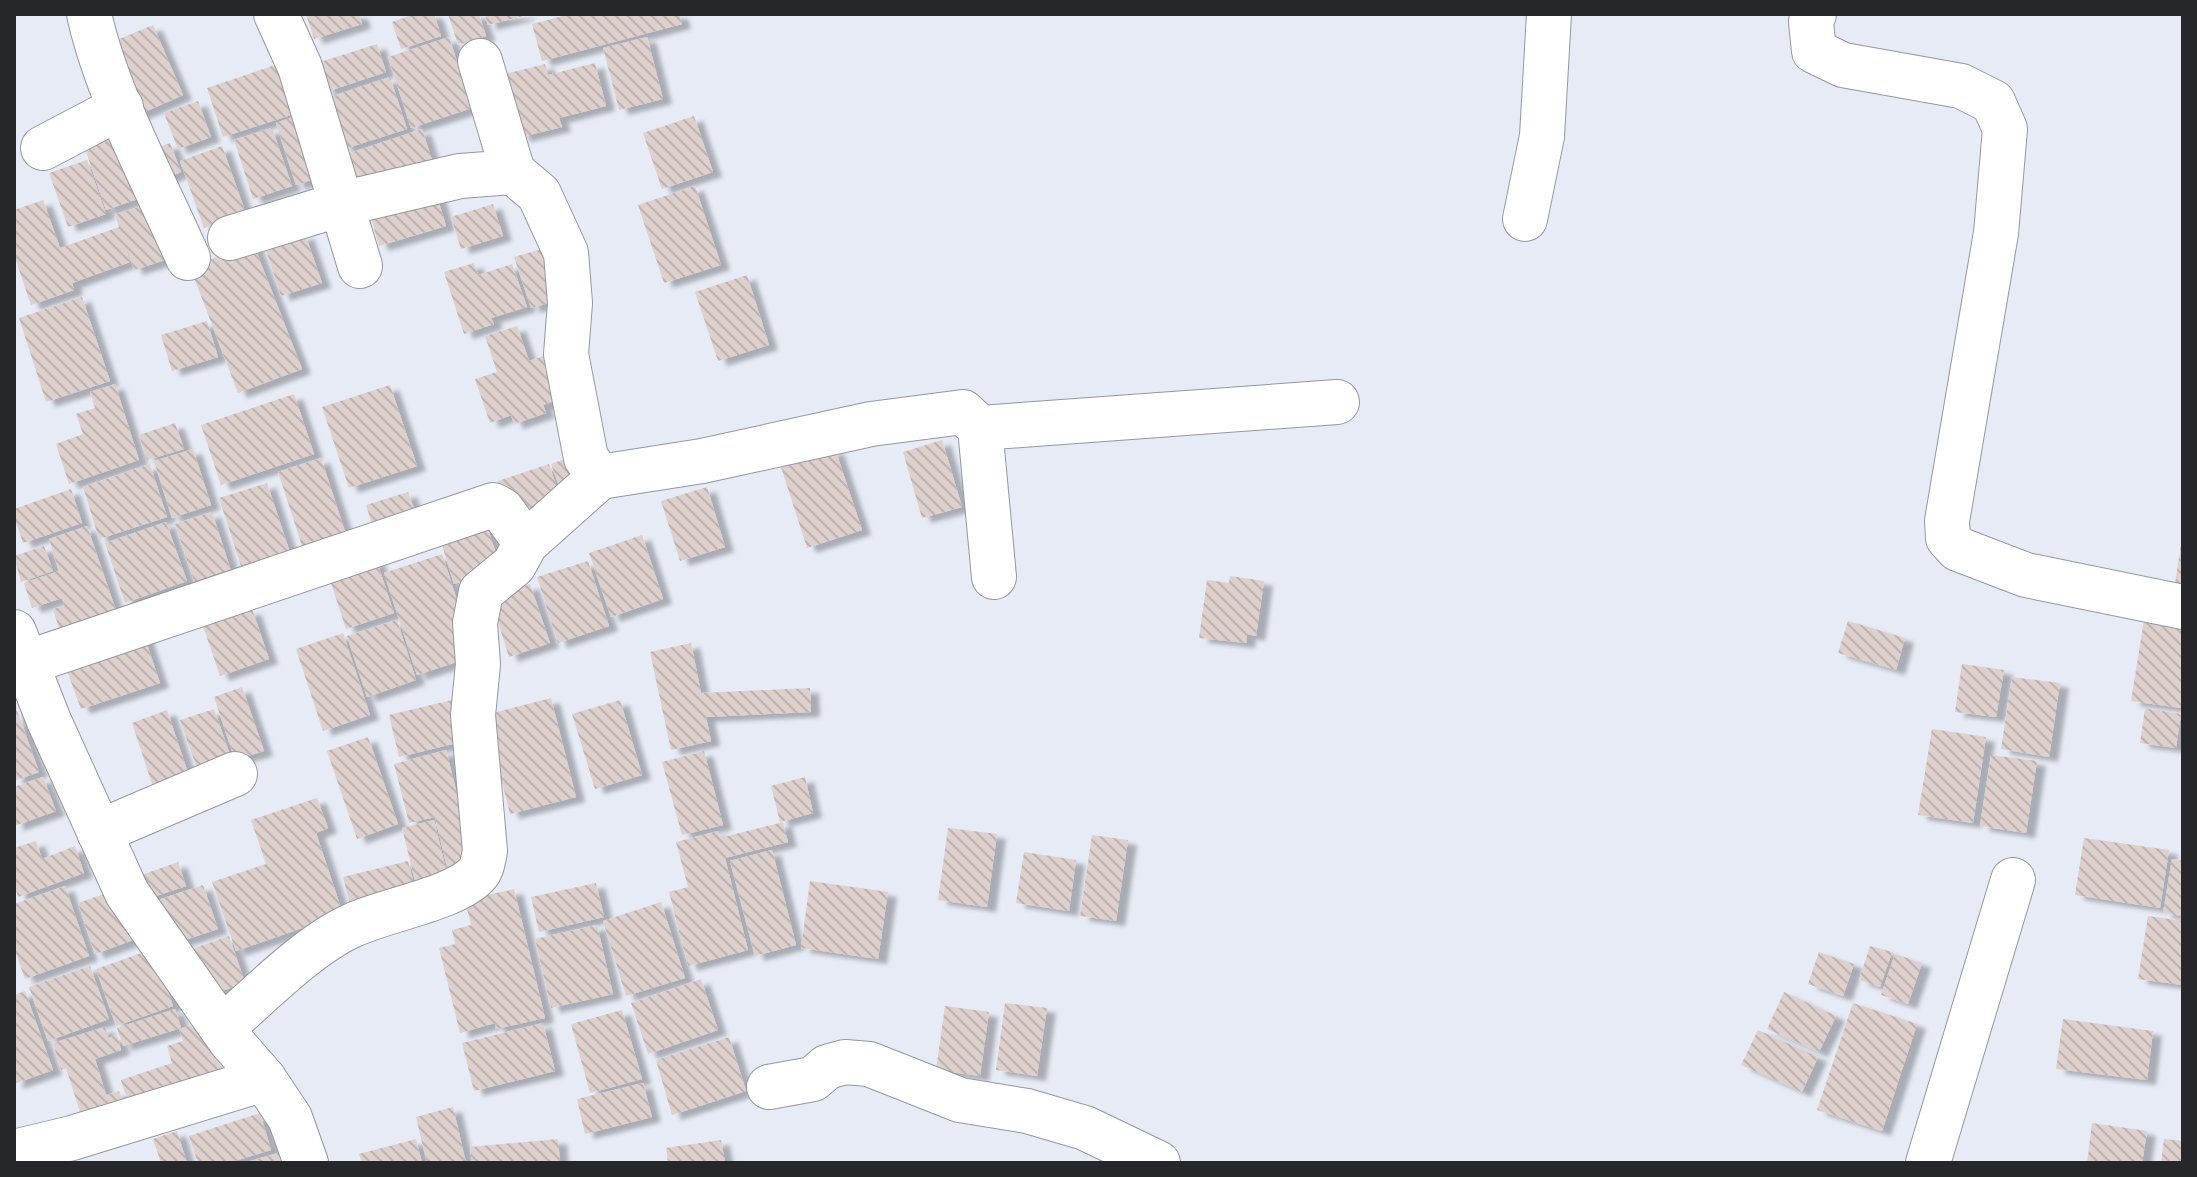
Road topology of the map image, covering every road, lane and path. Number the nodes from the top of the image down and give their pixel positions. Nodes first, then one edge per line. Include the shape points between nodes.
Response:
1 (89, 14) edge
2 (276, 14) edge
3 (1549, 14) edge
4 (1814, 14) edge
5 (480, 61) dead end
6 (121, 107) junction
7 (43, 148) dead end
8 (513, 172) junction
9 (341, 204) junction
10 (1525, 219) dead end
11 (230, 238) dead end
12 (188, 258) dead end
13 (360, 266) dead end
14 (1337, 402) dead end
15 (980, 428) junction
16 (600, 477) junction
17 (526, 543) junction
18 (994, 577) dead end
19 (2183, 607) edge
20 (18, 654) edge
21 (235, 774) dead end
22 (99, 832) junction
23 (2013, 880) dead end
24 (222, 1028) junction
25 (264, 1079) junction
26 (769, 1087) dead end
27 (14, 1152) edge
28 (306, 1163) edge
29 (1158, 1163) edge
30 (1928, 1163) edge

1 - 6 street
2 - 9 street via 300,67
3 - 10 street via 1542,136
4 - 19 street via 1814,51 1843,65 1961,86 1993,102 2005,129 1996,233 1948,538 1958,549 2026,575
5 - 8 street
6 - 7 street
6 - 12 street
8 - 9 street via 460,176
8 - 16 street via 539,194 566,253 566,354 586,458
9 - 11 street
9 - 13 street
14 - 15 street
15 - 16 street via 963,412 871,424
15 - 18 street
16 - 17 street
17 - 20 street via 493,505
17 - 24 street via 514,565 481,592 475,623 473,715 485,851 480,871 465,886 350,925
20 - 22 street
21 - 22 street
22 - 24 street via 127,893
23 - 30 street
24 - 25 street
25 - 27 street
25 - 28 street via 290,1118
26 - 29 street via 813,1079 836,1064 869,1064 960,1100 1085,1128

